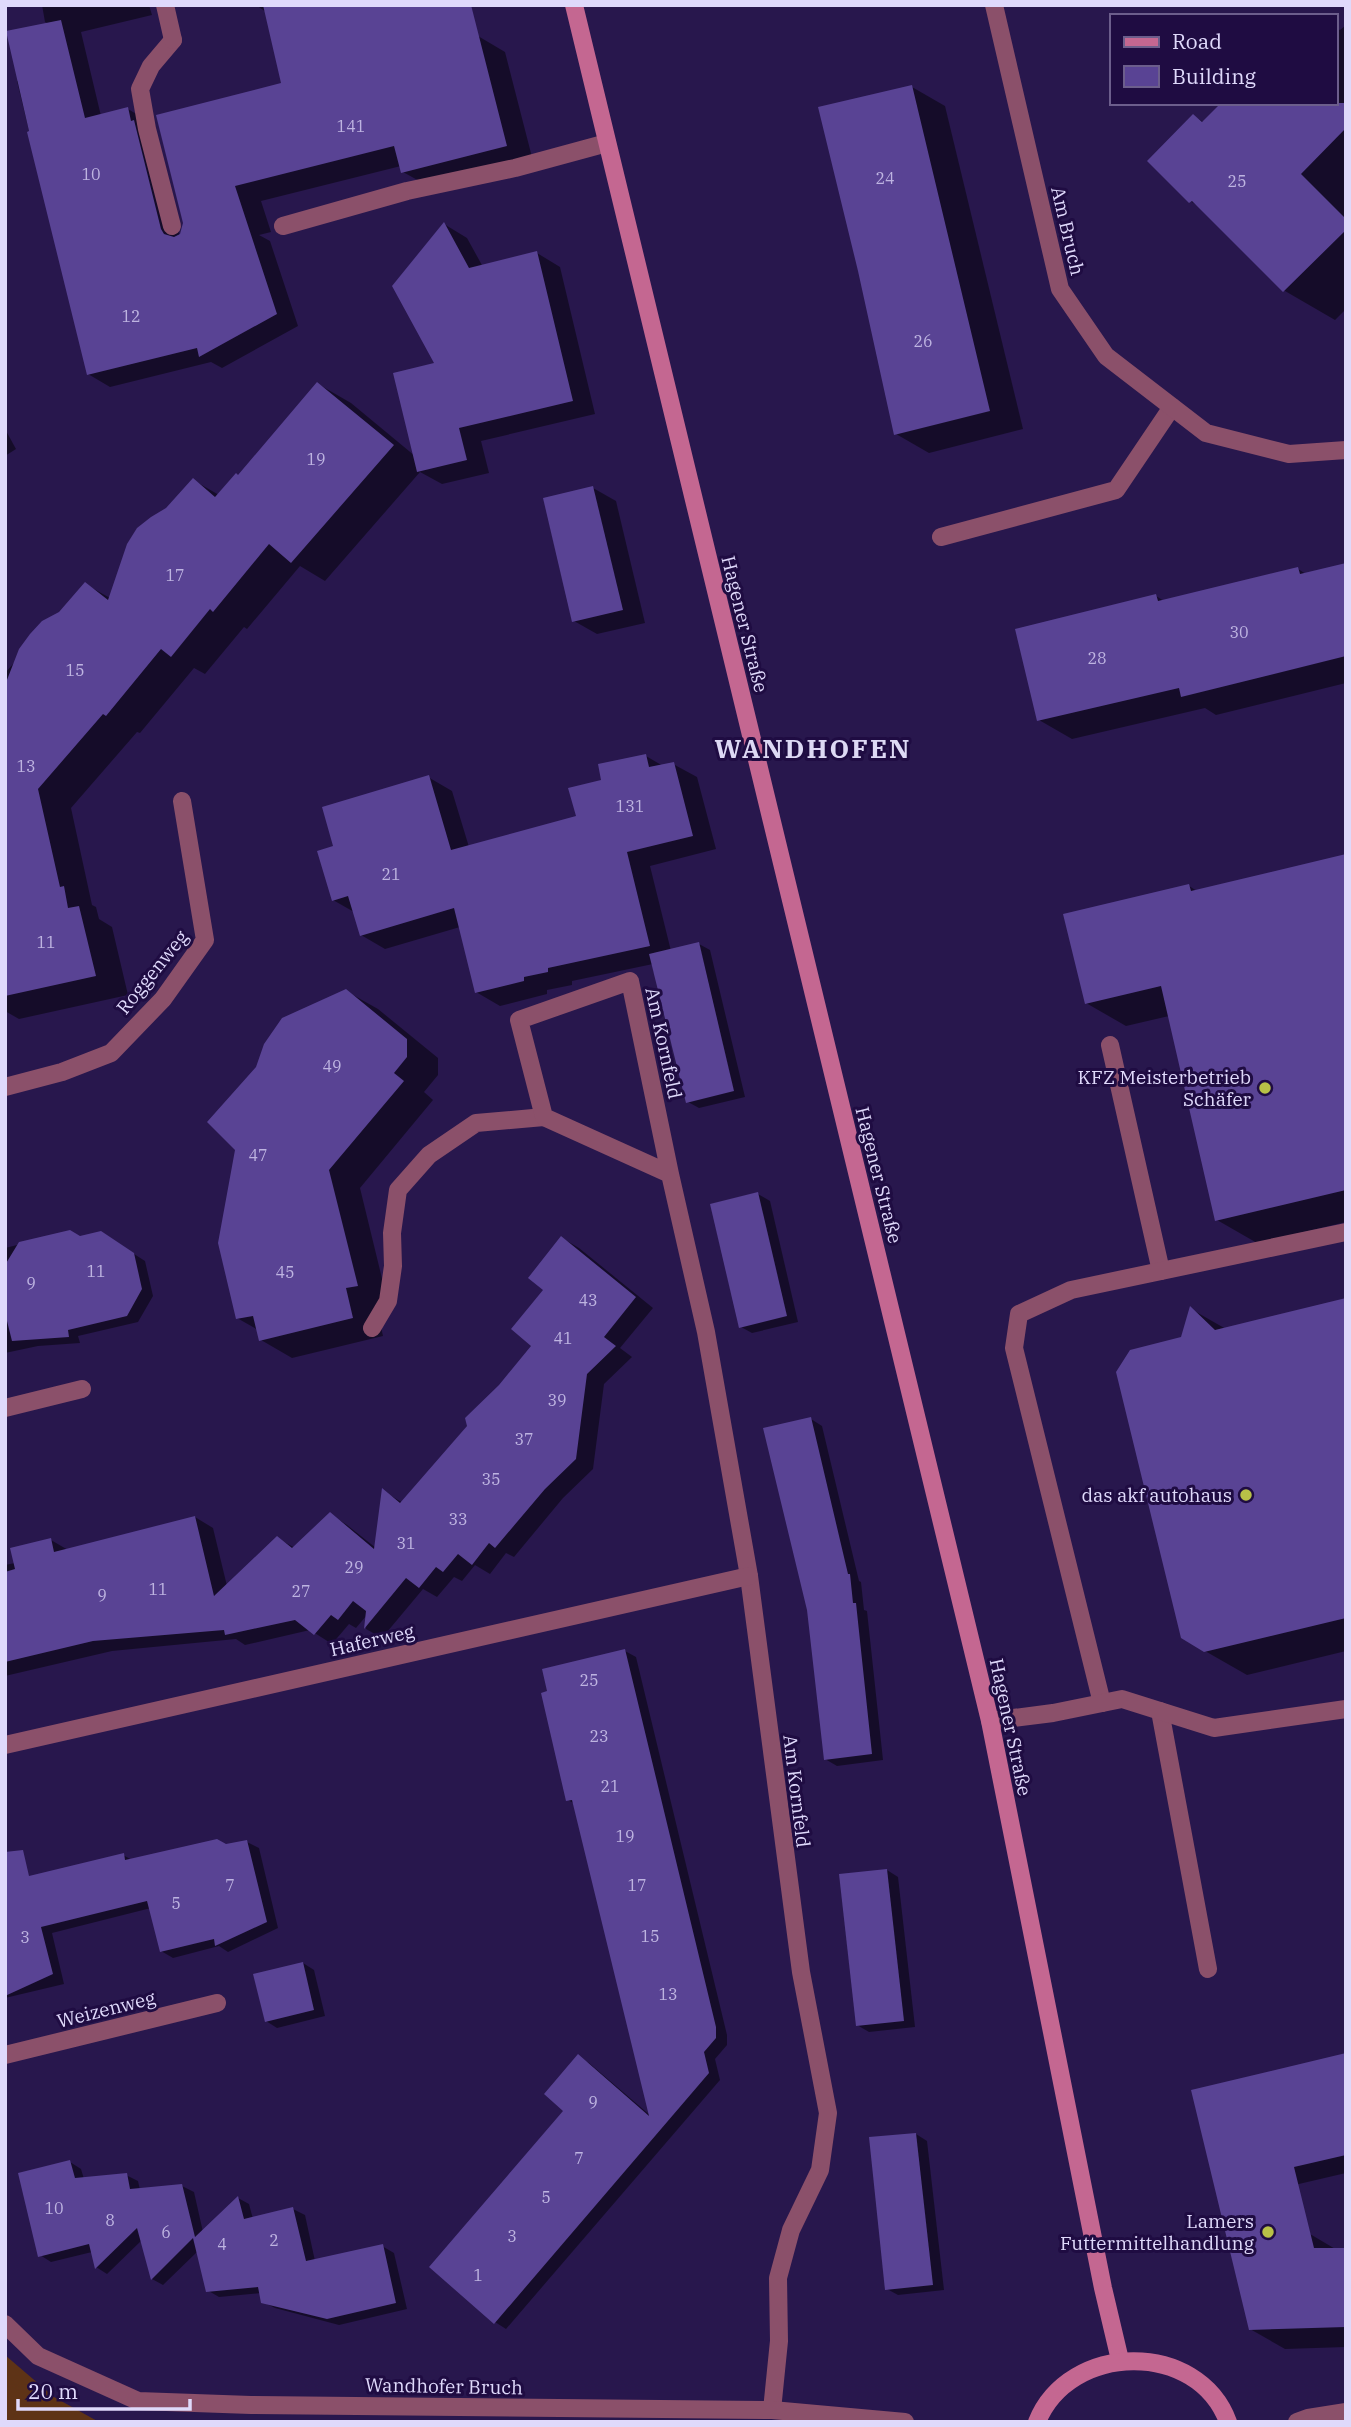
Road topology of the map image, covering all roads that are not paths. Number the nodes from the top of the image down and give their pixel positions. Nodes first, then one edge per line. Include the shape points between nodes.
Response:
1 (165, 5) edge
2 (574, 5) edge
3 (994, 5) edge
4 (607, 143) junction
5 (172, 226) dead end
6 (282, 226) dead end
7 (1172, 407) junction
8 (1346, 450) edge
9 (941, 537) dead end
10 (182, 801) dead end
11 (1110, 1045) dead end
12 (5, 1087) edge
13 (544, 1117) junction
14 (670, 1174) junction
15 (1346, 1232) edge
16 (1161, 1271) junction
17 (372, 1328) dead end
18 (82, 1389) dead end
19 (5, 1408) edge
20 (749, 1576) junction
21 (1102, 1703) junction
22 (1346, 1709) edge
23 (1160, 1711) junction
24 (990, 1721) junction
25 (5, 1745) edge
26 (1208, 1969) dead end
27 (217, 2003) dead end
28 (5, 2055) edge
29 (5, 2325) edge
30 (1120, 2360) junction
31 (772, 2410) junction
32 (1346, 2412) edge
33 (905, 2422) edge
34 (1037, 2422) edge
35 (1228, 2422) edge
36 (1297, 2422) edge

1 - 5 street via 173,40 151,66 140,89
2 - 4 main road, Hagener Straße
3 - 7 street, Am Bruch via 1060,289 1106,356
4 - 6 street
4 - 24 main road, Hagener Straße
7 - 8 street, Am Bruch via 1206,433 1289,454
7 - 9 street via 1116,490
10 - 12 street, Roggenweg via 205,940 163,999 111,1053
11 - 16 street
13 - 14 street
13 - 14 street, Am Kornfeld via 519,1020 630,981
13 - 17 street via 476,1122 429,1155 398,1190 388,1301
14 - 20 street, Am Kornfeld via 706,1332
15 - 16 street
16 - 21 street via 1071,1290 1019,1314 1014,1348
18 - 19 street
20 - 25 street, Haferweg
20 - 31 street, Am Kornfeld via 801,1972 828,2113 820,2170 791,2230 778,2278 779,2340
21 - 23 street via 1122,1699
21 - 24 street
22 - 23 street via 1214,1728
23 - 26 street
24 - 30 main road, Hagener Straße
27 - 28 street, Weizenweg
29 - 31 street, Wandhofer Bruch via 38,2356 138,2401
30 - 34 main road via 1089,2369 1062,2386
30 - 35 main road via 1152,2361 1181,2371 1207,2389
31 - 33 street, Wandhofer Bruch
32 - 36 street

